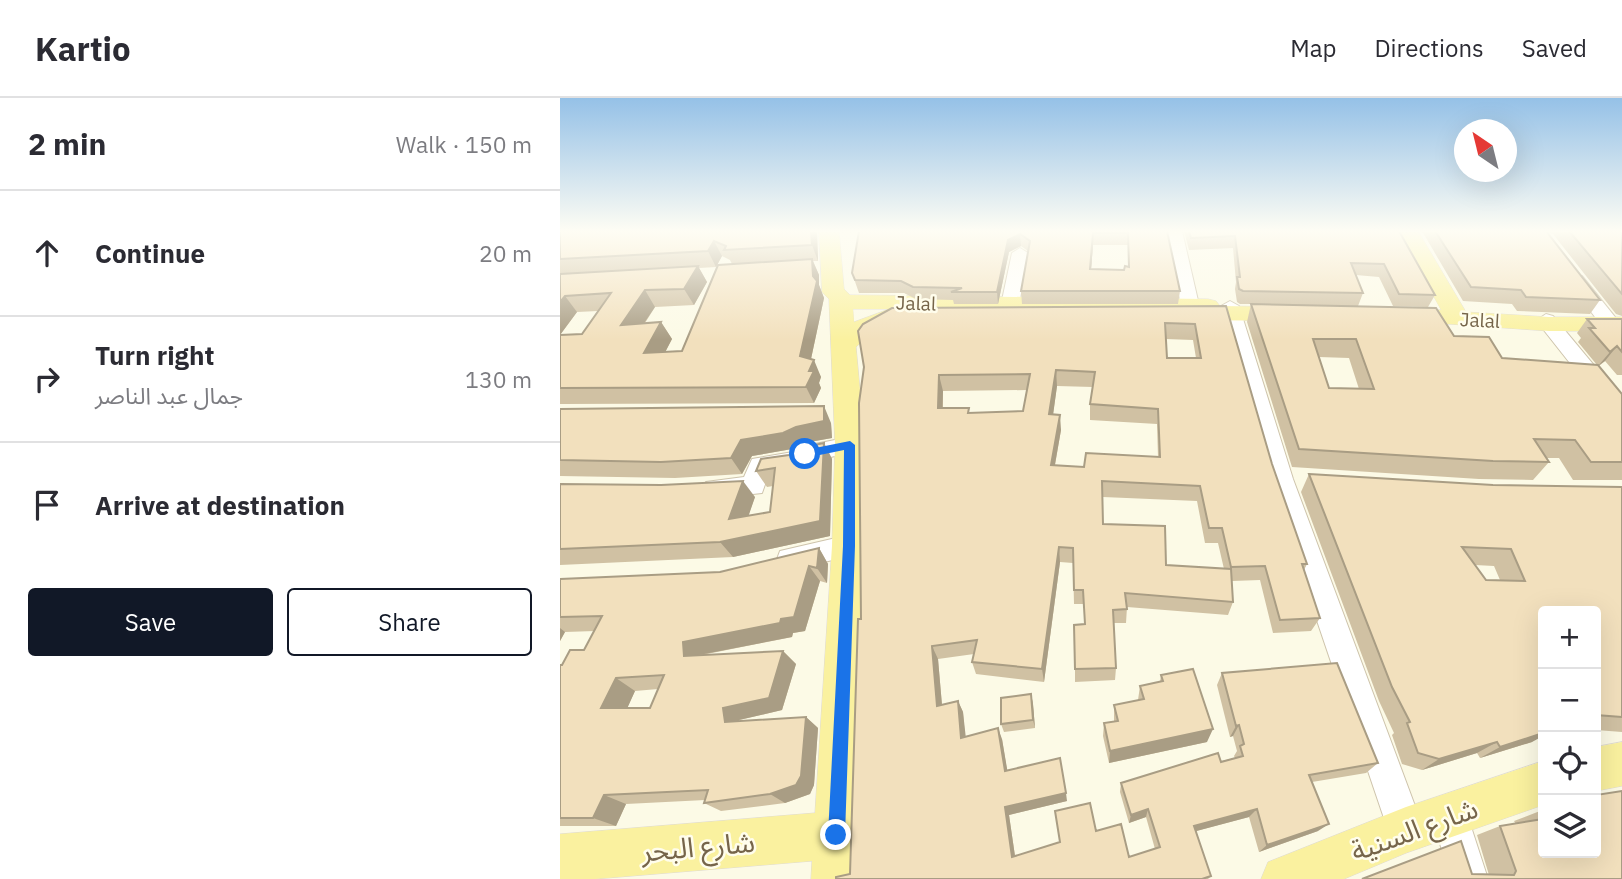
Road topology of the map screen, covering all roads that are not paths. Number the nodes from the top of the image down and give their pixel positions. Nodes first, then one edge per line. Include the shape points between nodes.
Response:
1 (1017, 267) edge
2 (1182, 267) edge
3 (1421, 267) edge
4 (1426, 267) edge
5 (831, 268) edge
6 (1569, 270) edge
7 (840, 300) junction
8 (1010, 305) junction
9 (1190, 305) junction
10 (1231, 310) junction
11 (1309, 311) edge
12 (1375, 312) edge
13 (1449, 315) junction
14 (1548, 322) junction
15 (1617, 322) edge
16 (844, 345) junction
17 (1622, 414) edge
18 (840, 423) junction
19 (697, 489) edge
20 (849, 546) junction
21 (759, 566) edge
22 (1622, 764) edge
23 (1601, 768) edge
24 (1538, 785) edge
25 (1450, 815) junction
26 (1406, 830) junction
27 (836, 857) edge
28 (560, 858) edge
29 (633, 865) edge
30 (1285, 879) edge
31 (1469, 879) edge

1 - 8 street
2 - 9 street
3 - 13 main road
4 - 13 main road
5 - 7 main road via 833,292
6 - 15 street
7 - 8 main road, Jalal
7 - 16 main road
8 - 9 main road, Jalal
9 - 10 main road, Jalal
10 - 11 main road, Jalal
10 - 16 main road, Jalal via 893,314 865,325
10 - 26 street via 1294,480
12 - 13 main road, Jalal
13 - 14 main road, Jalal
14 - 15 main road, Jalal
14 - 17 street
16 - 18 main road
18 - 19 street via 800,460 760,465 753,486
18 - 20 main road
20 - 21 street
20 - 27 main road
22 - 23 main road
24 - 25 main road, شارع السنية
25 - 26 main road, شارع السنية
25 - 31 street
26 - 30 main road, شارع السنية
27 - 29 main road, شارع البحر
28 - 29 main road, شارع البحر

